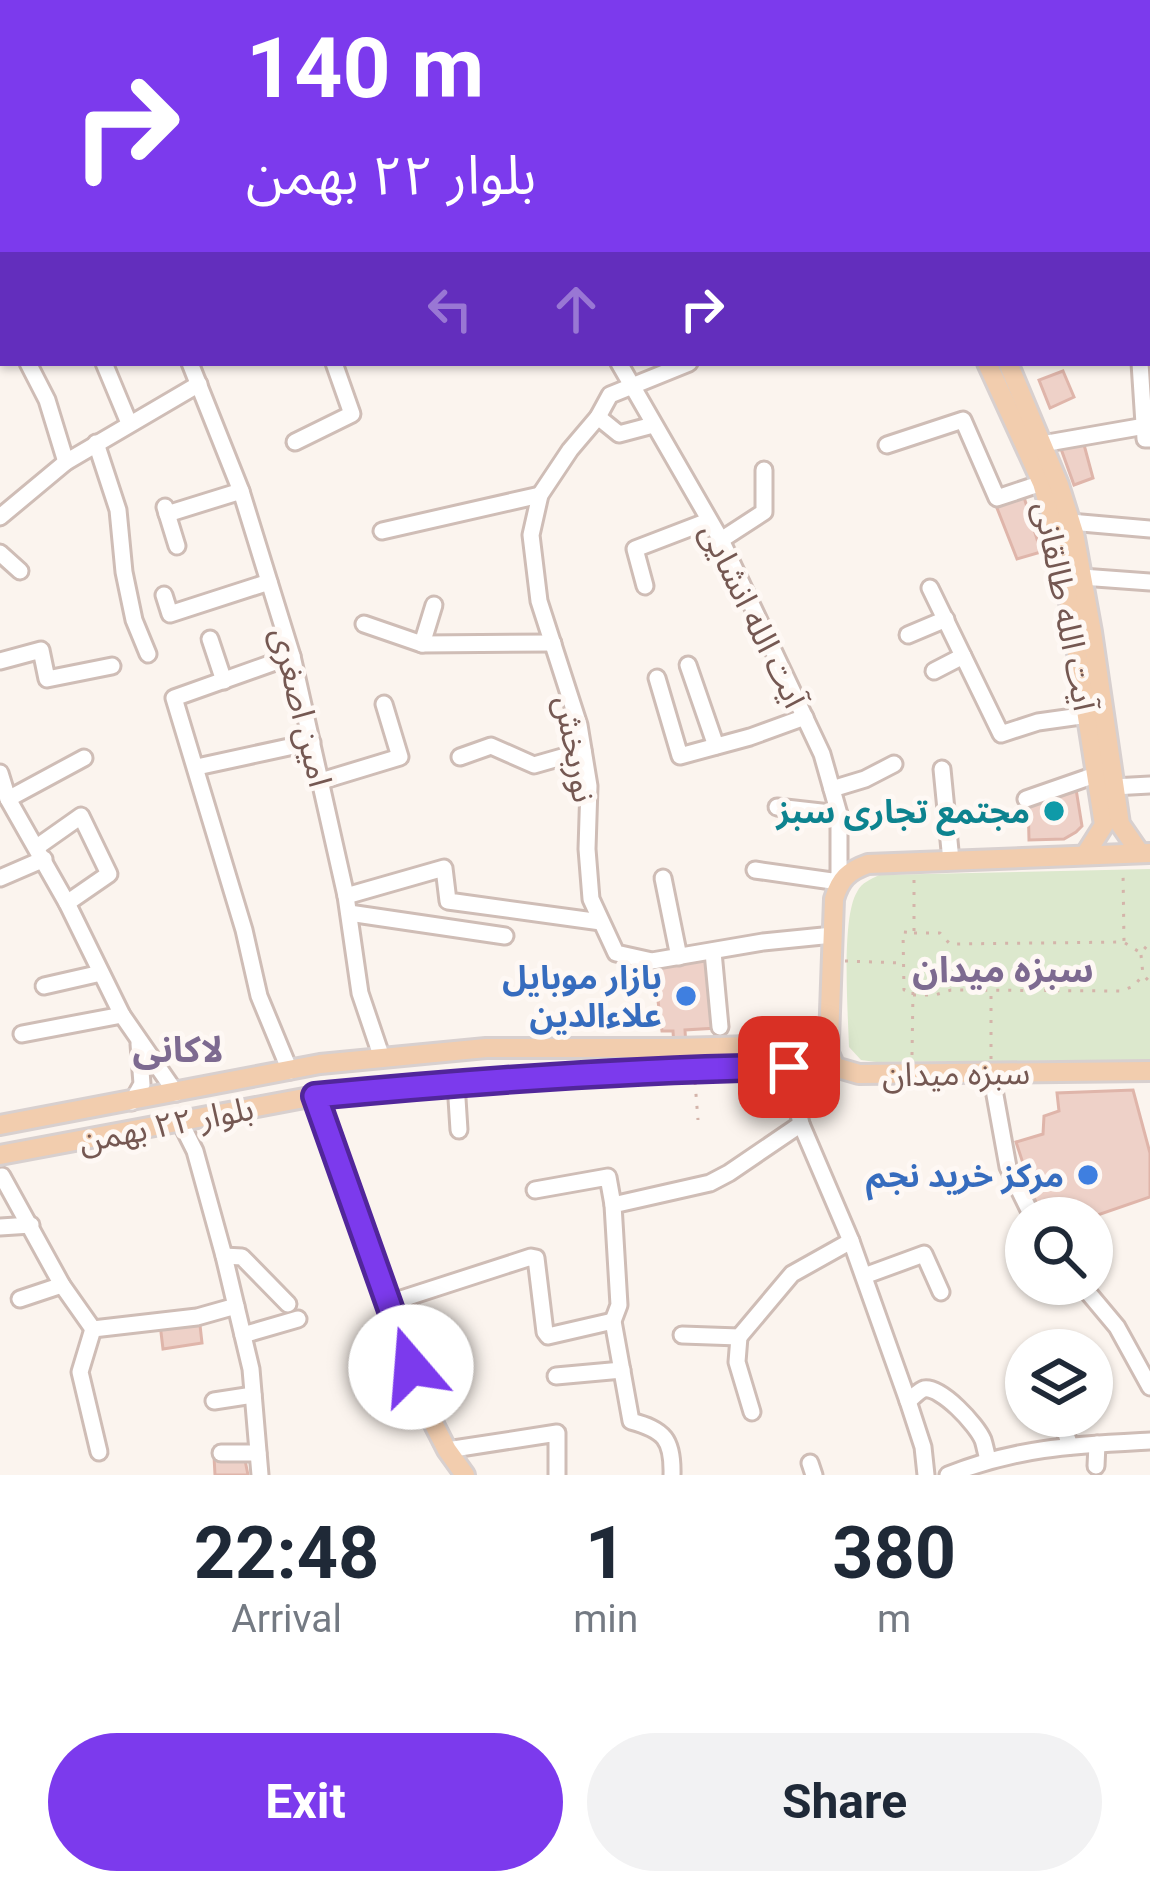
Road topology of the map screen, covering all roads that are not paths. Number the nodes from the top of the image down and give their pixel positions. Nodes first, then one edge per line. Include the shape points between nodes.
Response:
1 (30, 366) edge
2 (105, 366) edge
3 (191, 366) edge
4 (335, 366) edge
5 (621, 366) edge
6 (682, 366) edge
7 (989, 366) edge
8 (1008, 366) edge
9 (1140, 366) edge
10 (199, 384) junction
11 (632, 385) junction
12 (598, 417) junction
13 (129, 423) junction
14 (653, 425) junction
15 (1147, 435) edge
16 (96, 442) junction
17 (296, 442) dead end
18 (1042, 444) junction
19 (887, 445) dead end
20 (66, 462) junction
21 (764, 470) dead end
22 (1042, 483) junction
23 (241, 491) junction
24 (540, 495) junction
25 (0, 517) edge
26 (708, 520) junction
27 (1070, 522) junction
28 (1150, 530) edge
29 (382, 531) dead end
30 (721, 540) junction
31 (177, 546) dead end
32 (0, 554) edge
33 (20, 571) dead end
34 (1082, 577) junction
35 (269, 582) junction
36 (1150, 582) edge
37 (645, 586) dead end
38 (931, 588) dead end
39 (164, 595) dead end
40 (434, 604) dead end
41 (946, 620) junction
42 (364, 624) dead end
43 (908, 635) dead end
44 (210, 639) dead end
45 (553, 643) junction
46 (422, 644) junction
47 (148, 654) dead end
48 (292, 656) junction
49 (964, 656) junction
50 (0, 661) edge
51 (688, 665) dead end
52 (112, 666) dead end
53 (934, 671) dead end
54 (657, 678) dead end
55 (224, 682) junction
56 (384, 704) dead end
57 (1088, 715) junction
58 (805, 717) junction
59 (312, 742) junction
60 (716, 746) junction
61 (583, 751) junction
62 (460, 757) dead end
63 (84, 758) dead end
64 (894, 764) dead end
65 (197, 767) junction
66 (942, 769) dead end
67 (0, 773) edge
68 (1105, 780) junction
69 (321, 782) junction
70 (1150, 784) edge
71 (832, 789) junction
72 (8, 799) junction
73 (1026, 799) dead end
74 (777, 807) dead end
75 (839, 814) junction
76 (1099, 832) junction
77 (1135, 848) edge
78 (41, 853) junction
79 (1085, 855) junction
80 (951, 861) junction
81 (755, 870) dead end
82 (0, 878) edge
83 (663, 878) dead end
84 (839, 882) junction
85 (67, 903) junction
86 (347, 904) junction
87 (601, 922) junction
88 (832, 935) junction
89 (505, 936) dead end
90 (713, 952) junction
91 (679, 957) junction
92 (101, 973) junction
93 (44, 986) dead end
94 (122, 1015) junction
95 (720, 1027) dead end
96 (22, 1034) dead end
97 (137, 1035) junction
98 (829, 1040) junction
99 (802, 1044) junction
100 (586, 1049) junction
101 (382, 1058) junction
102 (796, 1067) junction
103 (836, 1067) junction
104 (290, 1071) junction
105 (1150, 1071) edge
106 (991, 1072) junction
107 (586, 1075) junction
108 (455, 1083) junction
109 (176, 1094) junction
110 (315, 1096) junction
111 (132, 1102) junction
112 (215, 1115) junction
113 (180, 1121) junction
114 (801, 1124) junction
115 (0, 1125) edge
116 (460, 1130) dead end
117 (195, 1151) junction
118 (0, 1155) edge
119 (2, 1176) edge
120 (535, 1190) dead end
121 (1023, 1197) edge
122 (613, 1205) junction
123 (31, 1225) junction
124 (0, 1227) edge
125 (851, 1241) junction
126 (224, 1256) junction
127 (864, 1276) junction
128 (62, 1285) junction
129 (941, 1292) dead end
130 (20, 1299) dead end
131 (288, 1304) dead end
132 (389, 1304) junction
133 (1099, 1305) edge
134 (236, 1306) junction
135 (298, 1319) dead end
136 (613, 1321) junction
137 (93, 1329) junction
138 (243, 1335) junction
139 (682, 1335) dead end
140 (739, 1337) junction
141 (622, 1370) junction
142 (556, 1376) dead end
143 (1150, 1387) edge
144 (918, 1390) junction
145 (253, 1395) junction
146 (214, 1401) dead end
147 (752, 1412) dead end
148 (1067, 1437) edge
149 (1150, 1441) edge
150 (1097, 1444) junction
151 (1070, 1446) junction
152 (447, 1450) junction
153 (99, 1452) dead end
154 (221, 1453) dead end
155 (258, 1453) junction
156 (988, 1459) junction
157 (1096, 1466) dead end
158 (260, 1475) edge
159 (465, 1475) edge
160 (557, 1475) edge
161 (672, 1475) edge
162 (926, 1475) edge
163 (948, 1475) edge

1 - 20 street
2 - 13 street
3 - 10 street, امین اصغری
4 - 17 street via 352,414
5 - 11 street, آیت الله انشایی
6 - 11 street
7 - 22 main road, آیت الله طالقانی
8 - 18 main road, آیت الله طالقانی
9 - 15 street
10 - 13 street
10 - 23 street, امین اصغری
11 - 12 street, نوربخش via 610,395
11 - 14 street, آیت الله انشایی
12 - 14 street via 619,434
12 - 24 street, نوربخش
13 - 16 street
14 - 26 street, آیت الله انشایی
15 - 18 street
16 - 20 street
16 - 47 street
18 - 27 main road, آیت الله طالقانی
19 - 22 street via 963,420 997,498
20 - 25 street
21 - 30 street via 764,512
22 - 57 main road, آیت الله طالقانی
23 - 31 street via 165,509
23 - 35 street, امین اصغری
24 - 29 street
24 - 45 street, نوربخش via 531,535
26 - 30 street, آیت الله انشایی
26 - 37 street via 635,549
27 - 28 street
27 - 34 main road, آیت الله طالقانی
30 - 58 street, آیت الله انشایی
32 - 33 street
34 - 36 street
34 - 68 main road, آیت الله طالقانی
35 - 39 street via 170,614
35 - 48 street, امین اصغری
38 - 41 street
40 - 46 street
41 - 43 street
41 - 49 street
42 - 46 street
44 - 55 street
45 - 46 street
45 - 61 street, نوربخش
48 - 55 street
48 - 59 street, امین اصغری
49 - 53 street
49 - 57 street via 1001,734
50 - 52 street via 41,650 47,679
51 - 60 street
54 - 60 street via 680,756
55 - 65 street via 174,698
56 - 69 street via 400,757
57 - 68 main road, آیت الله طالقانی
58 - 60 street
58 - 71 street, آیت الله انشایی
59 - 65 street
59 - 69 street, امین اصغری
61 - 62 street via 534,765 490,746
61 - 87 street, نوربخش via 591,898
63 - 72 street
64 - 71 street
65 - 104 street via 259,996
66 - 80 street
67 - 72 street
68 - 70 street
68 - 73 street
68 - 76 main road, آیت الله طالقانی
68 - 77 main road, آیت الله طالقانی
69 - 86 street, امین اصغری
71 - 75 street, آیت الله انشایی
72 - 78 street
74 - 75 street
75 - 84 street, آیت الله انشایی
76 - 77 main road via 1110,845
76 - 79 main road
77 - 79 main road
78 - 82 street
78 - 85 street
78 - 85 street via 81,816 109,874
79 - 80 main road
80 - 84 main road via 868,864
81 - 84 street
83 - 91 street
84 - 88 main road, سبزه میدان
85 - 92 street
86 - 87 street via 444,868 448,901
86 - 89 street
86 - 101 street, امین اصغری via 360,993
87 - 91 street via 616,953
88 - 90 street
88 - 98 main road, سبزه میدان
90 - 91 street
90 - 95 street
92 - 93 street
92 - 94 street
94 - 96 street
94 - 97 street
97 - 109 street
97 - 111 street via 142,1084
98 - 99 main road, بلوار ۲۲ بهمن
98 - 103 main road, سبزه میدان
99 - 100 main road, بلوار ۲۲ بهمن
99 - 102 main road via 815,1055 812,1064
100 - 101 main road, بلوار ۲۲ بهمن
100 - 107 main road
101 - 104 main road, بلوار ۲۲ بهمن
102 - 103 main road, بلوار ۲۲ بهمن
102 - 107 main road, بلوار ۲۲ بهمن
102 - 114 street
103 - 106 main road, سبزه میدان via 859,1074
104 - 109 main road, بلوار ۲۲ بهمن
105 - 106 main road, سبزه میدان
106 - 121 street via 1008,1167
107 - 108 main road, بلوار ۲۲ بهمن
108 - 110 main road, بلوار ۲۲ بهمن
108 - 116 street
109 - 111 main road, بلوار ۲۲ بهمن
109 - 113 main road
110 - 112 main road, بلوار ۲۲ بهمن
110 - 132 main road
111 - 115 main road, بلوار ۲۲ بهمن
112 - 113 main road, بلوار ۲۲ بهمن
112 - 117 street
113 - 117 street
113 - 118 main road, بلوار ۲۲ بهمن
114 - 122 street via 710,1183
114 - 125 street
117 - 126 street
119 - 123 street
120 - 122 street via 608,1177
122 - 136 street
123 - 124 street
123 - 128 street
125 - 127 street
125 - 140 street via 792,1274
126 - 131 street via 242,1256
126 - 134 street
127 - 129 street via 924,1254
127 - 144 street
128 - 130 street
128 - 137 street
132 - 136 street via 532,1257 548,1336
132 - 152 main road
133 - 143 street
134 - 137 street
134 - 138 street
135 - 138 street
136 - 141 street
137 - 153 street via 80,1372
138 - 145 street
139 - 140 street
140 - 147 street via 736,1362
141 - 142 street
141 - 161 street via 631,1421 666,1438
144 - 156 street via 930,1389 984,1426
144 - 162 street
145 - 146 street
145 - 155 street
148 - 151 street
149 - 150 street
150 - 151 street
150 - 157 street
151 - 156 street
152 - 159 main road
152 - 160 street via 557,1433
154 - 155 street
155 - 158 street
156 - 163 street

